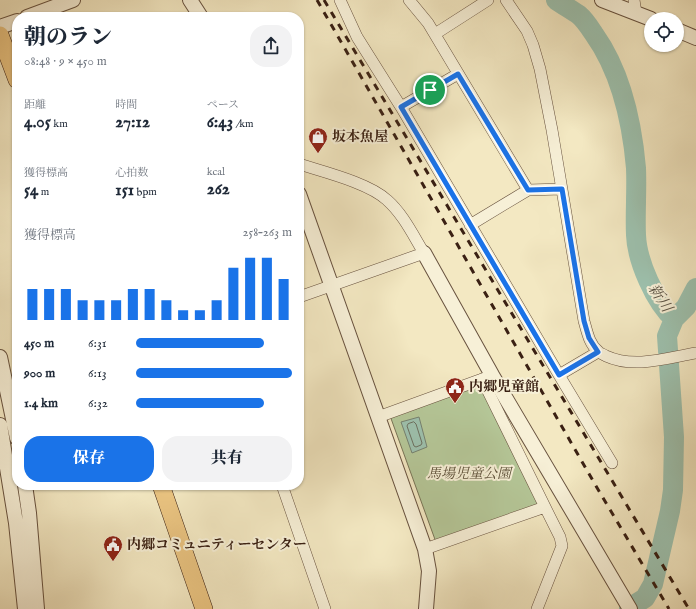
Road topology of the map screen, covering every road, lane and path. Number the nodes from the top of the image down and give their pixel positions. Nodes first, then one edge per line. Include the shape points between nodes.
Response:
1 (73, 0) edge
2 (190, 0) edge
3 (340, 0) edge
4 (409, 0) edge
5 (488, 0) edge
6 (506, 0) edge
7 (602, 0) edge
8 (635, 7) edge
9 (41, 12) edge
10 (198, 12) edge
11 (644, 14) edge
12 (12, 23) edge
13 (0, 27) edge
14 (684, 33) edge
15 (435, 34) junction
16 (0, 35) edge
17 (696, 38) edge
18 (12, 67) edge
19 (458, 74) junction
20 (401, 107) junction
21 (304, 166) edge
22 (562, 189) junction
23 (528, 190) junction
24 (304, 224) edge
25 (470, 225) junction
26 (424, 253) junction
27 (332, 286) junction
28 (304, 295) edge
29 (598, 352) junction
30 (696, 353) edge
31 (0, 357) edge
32 (559, 375) junction
33 (487, 377) junction
34 (12, 414) edge
35 (378, 417) junction
36 (0, 425) edge
37 (612, 463) dead end
38 (25, 490) edge
39 (163, 490) edge
40 (284, 490) edge
41 (545, 507) junction
42 (425, 550) junction
43 (24, 609) edge
44 (37, 609) edge
45 (204, 609) edge
46 (325, 609) edge
47 (426, 609) edge
48 (537, 609) edge
49 (630, 609) edge

1 - 9 street
2 - 10 street
3 - 20 street via 357,37
4 - 15 street
5 - 15 street
6 - 22 street via 524,26 533,45 540,69
7 - 8 street
8 - 11 street
12 - 13 street
14 - 17 street
15 - 19 street
16 - 18 main road
19 - 20 street
19 - 23 street
20 - 25 street
21 - 26 street via 371,188 381,195 399,213
22 - 23 street
22 - 29 street via 584,321 589,338
23 - 25 street
24 - 27 street
25 - 32 street
26 - 27 street
26 - 33 street
27 - 28 street
27 - 35 street
29 - 30 street via 624,362
29 - 32 street
31 - 34 street
32 - 37 street
33 - 35 street
33 - 41 street
33 - 49 street
35 - 42 street
36 - 43 street via 16,523
38 - 44 street
39 - 45 main road
40 - 46 street
41 - 42 street
41 - 48 street via 562,546
42 - 47 street via 429,571

